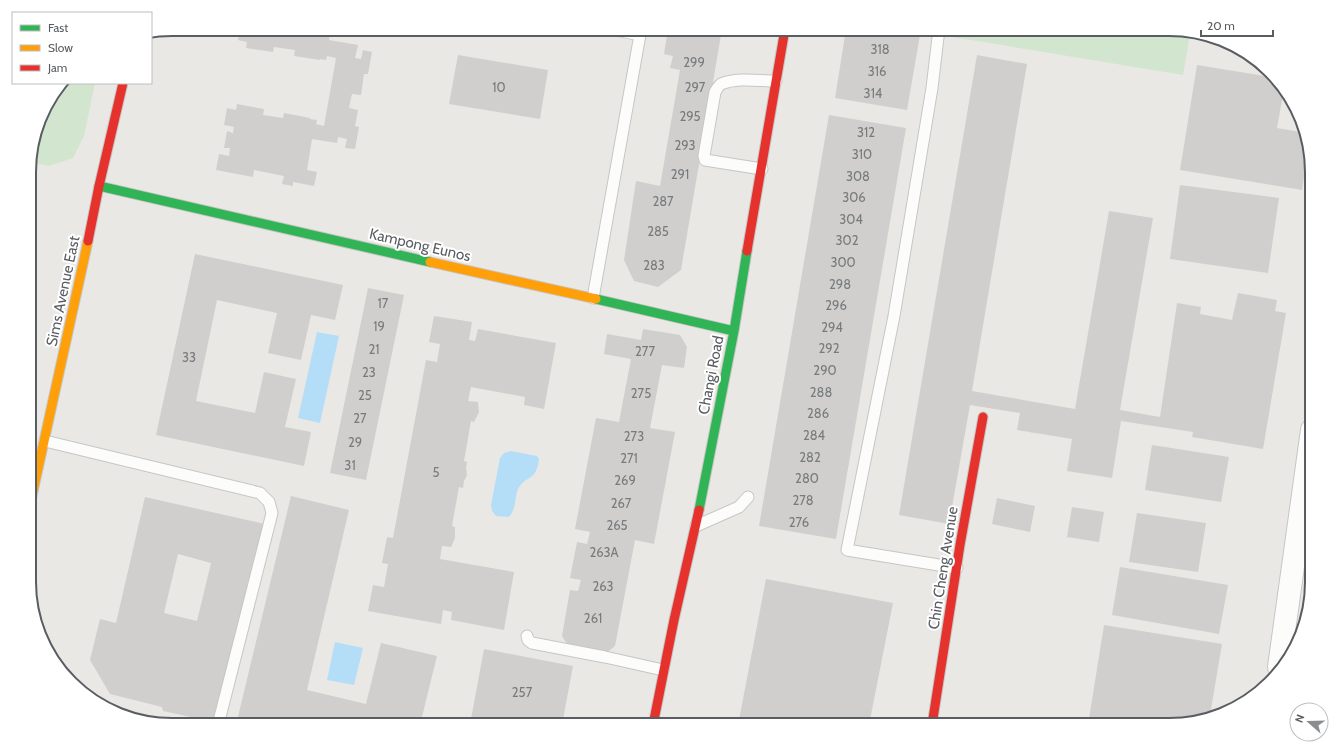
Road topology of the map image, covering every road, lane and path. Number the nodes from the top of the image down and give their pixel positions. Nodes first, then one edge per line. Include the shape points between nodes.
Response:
1 (639, 36) edge
2 (784, 36) edge
3 (938, 36) edge
4 (776, 81) junction
5 (123, 84) edge
6 (762, 169) junction
7 (99, 186) junction
8 (593, 298) junction
9 (734, 331) junction
10 (983, 417) dead end
11 (45, 441) junction
12 (36, 479) edge
13 (1305, 489) edge
14 (748, 497) dead end
15 (696, 526) junction
16 (957, 568) junction
17 (527, 636) dead end
18 (1280, 661) edge
19 (663, 670) junction
20 (220, 718) edge
21 (654, 718) edge
22 (933, 718) edge

1 - 8 lane
2 - 4 main road, Changi Road
3 - 16 lane via 932,88 894,316 847,550
4 - 6 main road, Changi Road
4 - 6 lane via 736,81 717,88 704,156 706,160
5 - 7 main road, Sims Avenue East
6 - 9 main road, Changi Road
7 - 8 main road, Kampong Eunos
7 - 11 main road, Sims Avenue East
8 - 9 main road, Kampong Eunos
9 - 15 main road, Changi Road
10 - 16 main road, Chin Cheng Avenue
11 - 12 main road, Sims Avenue East
11 - 20 lane via 260,493 269,502 272,513
13 - 18 street
14 - 15 lane via 739,507
15 - 19 main road, Changi Road
16 - 22 main road, Chin Cheng Avenue
17 - 19 lane via 532,643
19 - 21 main road, Changi Road

